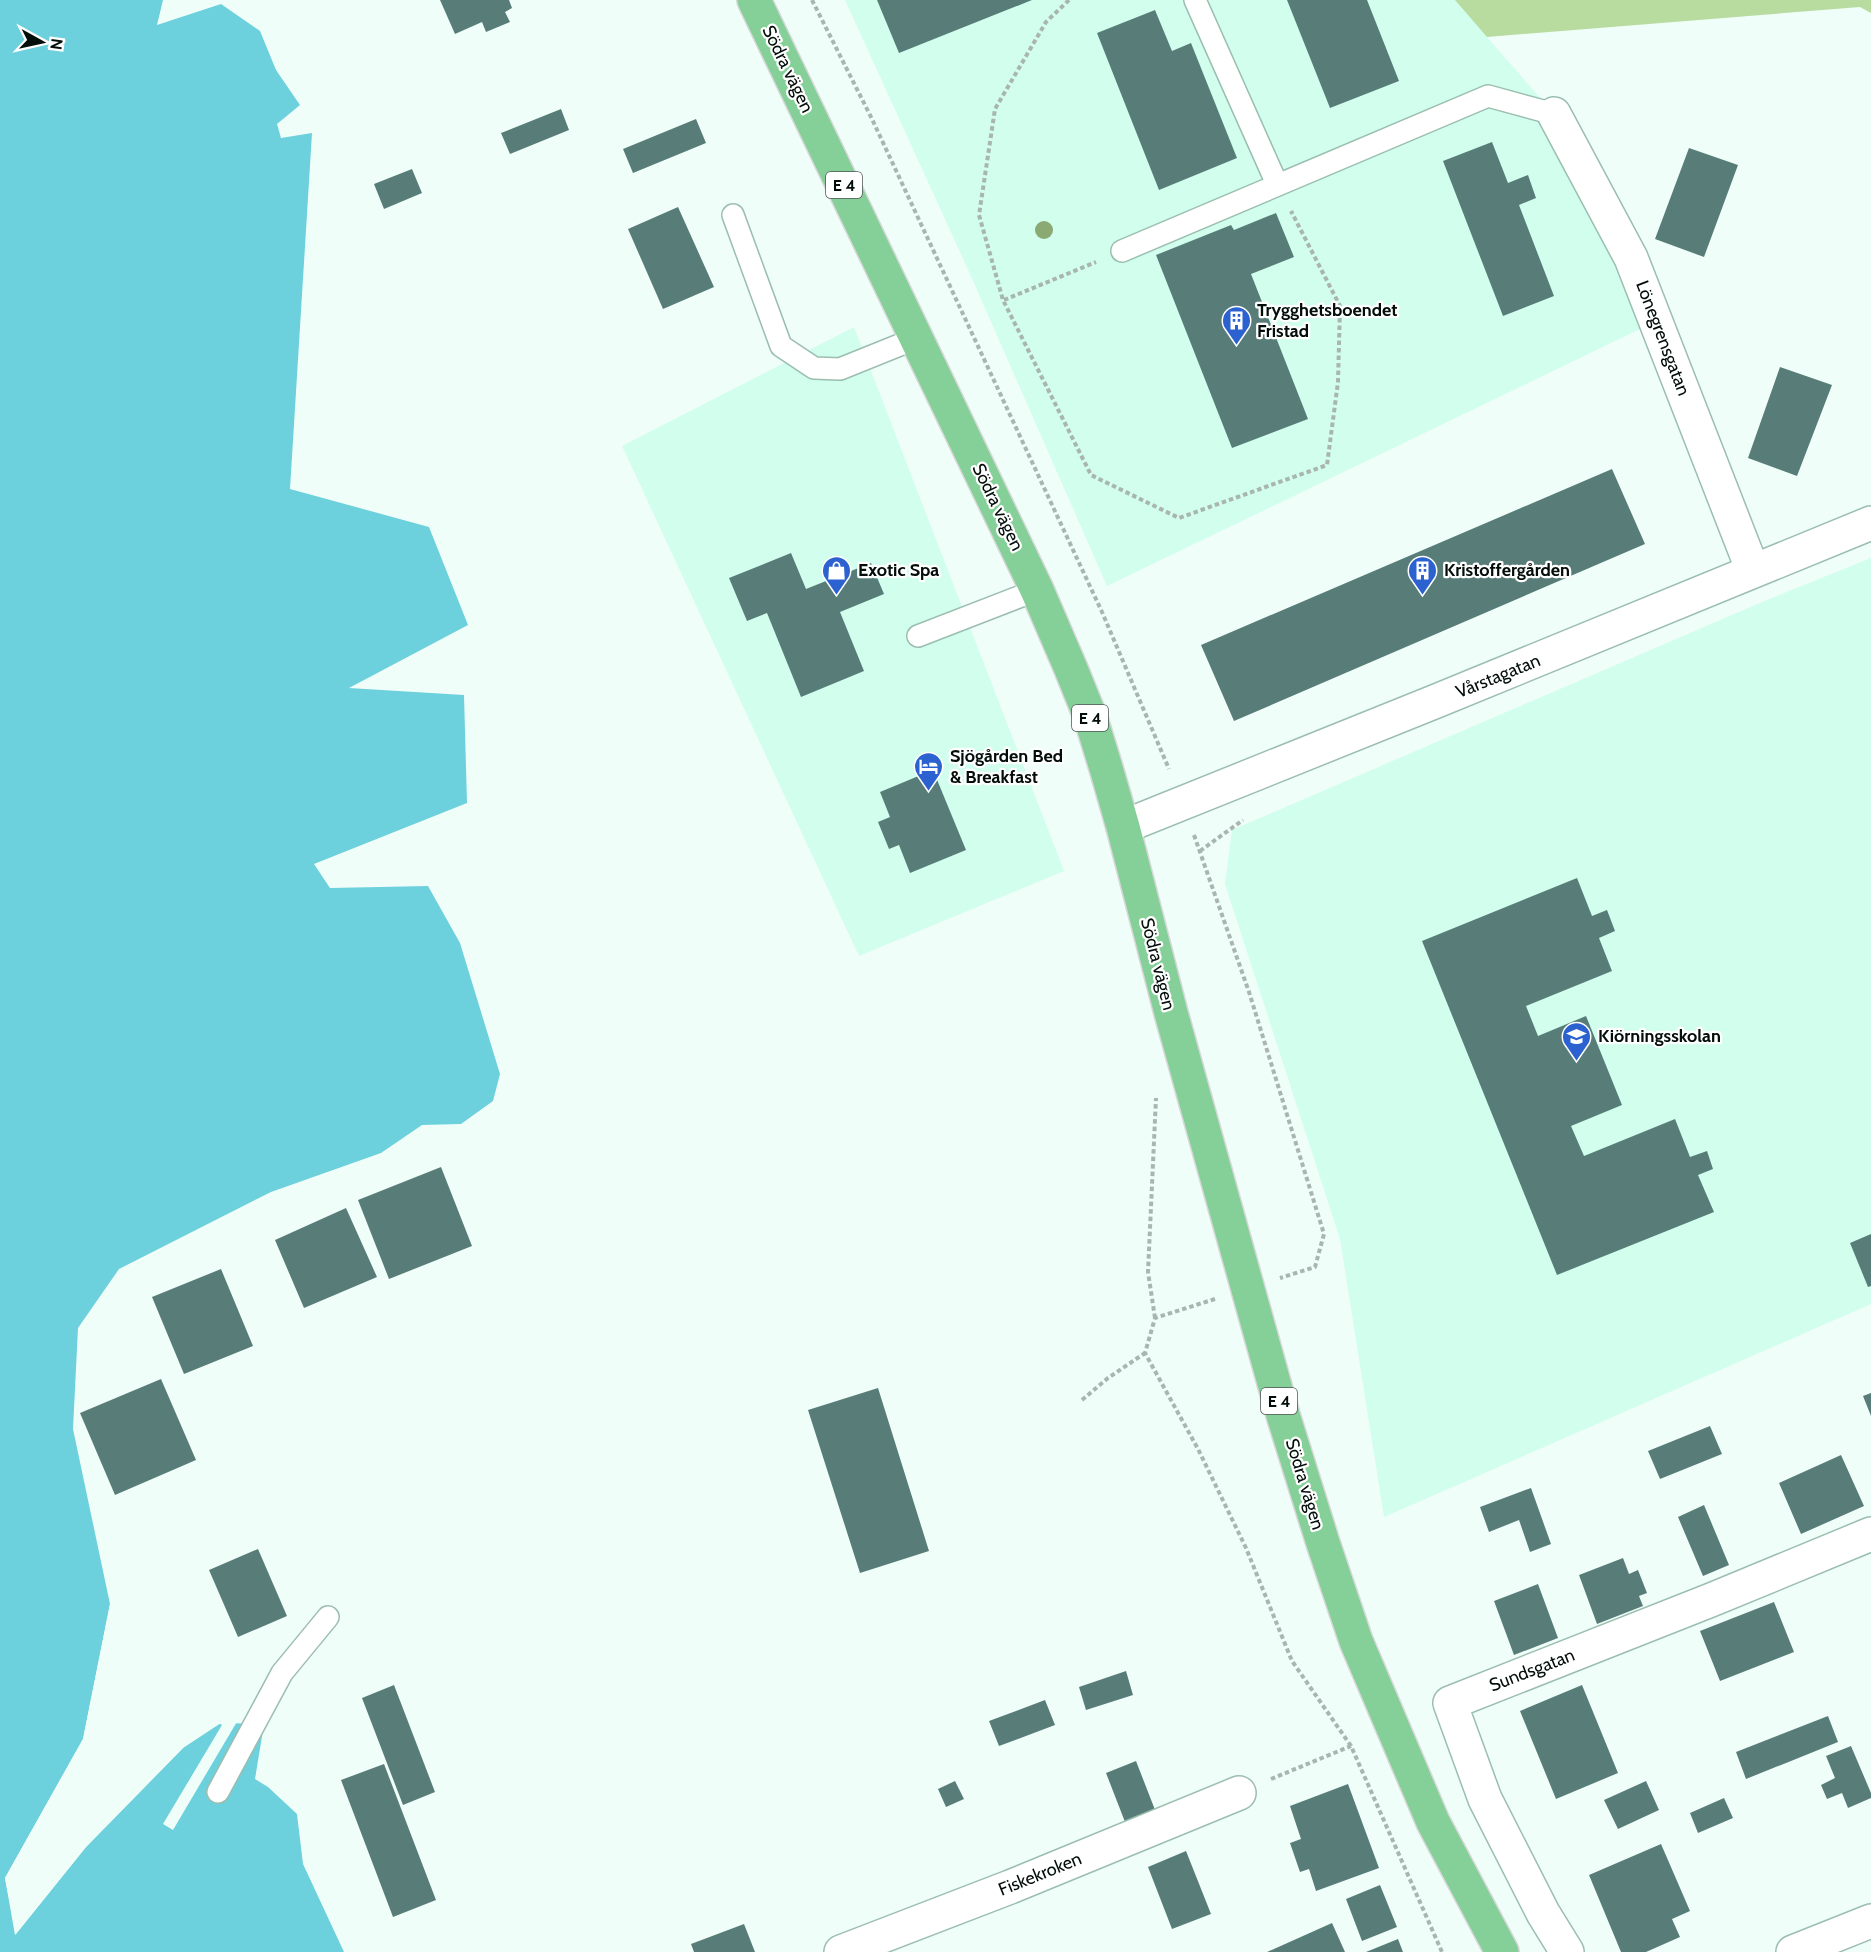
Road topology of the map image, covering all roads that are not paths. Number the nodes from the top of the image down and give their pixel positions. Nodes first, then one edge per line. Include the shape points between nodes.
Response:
1 (754, 0) edge
2 (1195, 0) edge
3 (1554, 114) joint
4 (1277, 184) junction
5 (733, 215) dead end
6 (1122, 251) road end
7 (917, 338) junction
8 (1871, 523) edge
9 (1753, 571) junction
10 (1037, 590) junction
11 (918, 636) dead end
12 (1123, 826) junction
13 (1871, 1534) edge
14 (328, 1617) dead end
15 (218, 1792) dead end
16 (1239, 1793) road end
17 (1871, 1921) edge
18 (841, 1952) edge
19 (1502, 1952) edge
20 (1567, 1952) edge
21 (1793, 1952) edge

1 - 7 highway, Södra vägen / E 4
2 - 4 lane
3 - 4 lane via 1488,96
3 - 9 street, Lönegrensgatan via 1632,258
4 - 6 lane
5 - 7 lane via 781,346 814,368 840,369
7 - 10 highway, Södra vägen / E 4
8 - 9 street, Vårstagatan
9 - 12 street, Vårstagatan
10 - 11 lane
10 - 12 highway, Södra vägen / E 4 via 1090,716
12 - 19 highway, Södra vägen / E 4 via 1174,1025 1283,1415 1323,1543 1356,1641 1433,1822
13 - 20 street, Sundsgatan via 1450,1703 1485,1799
14 - 15 lane via 282,1673
16 - 18 street, Fiskekroken
17 - 21 street

